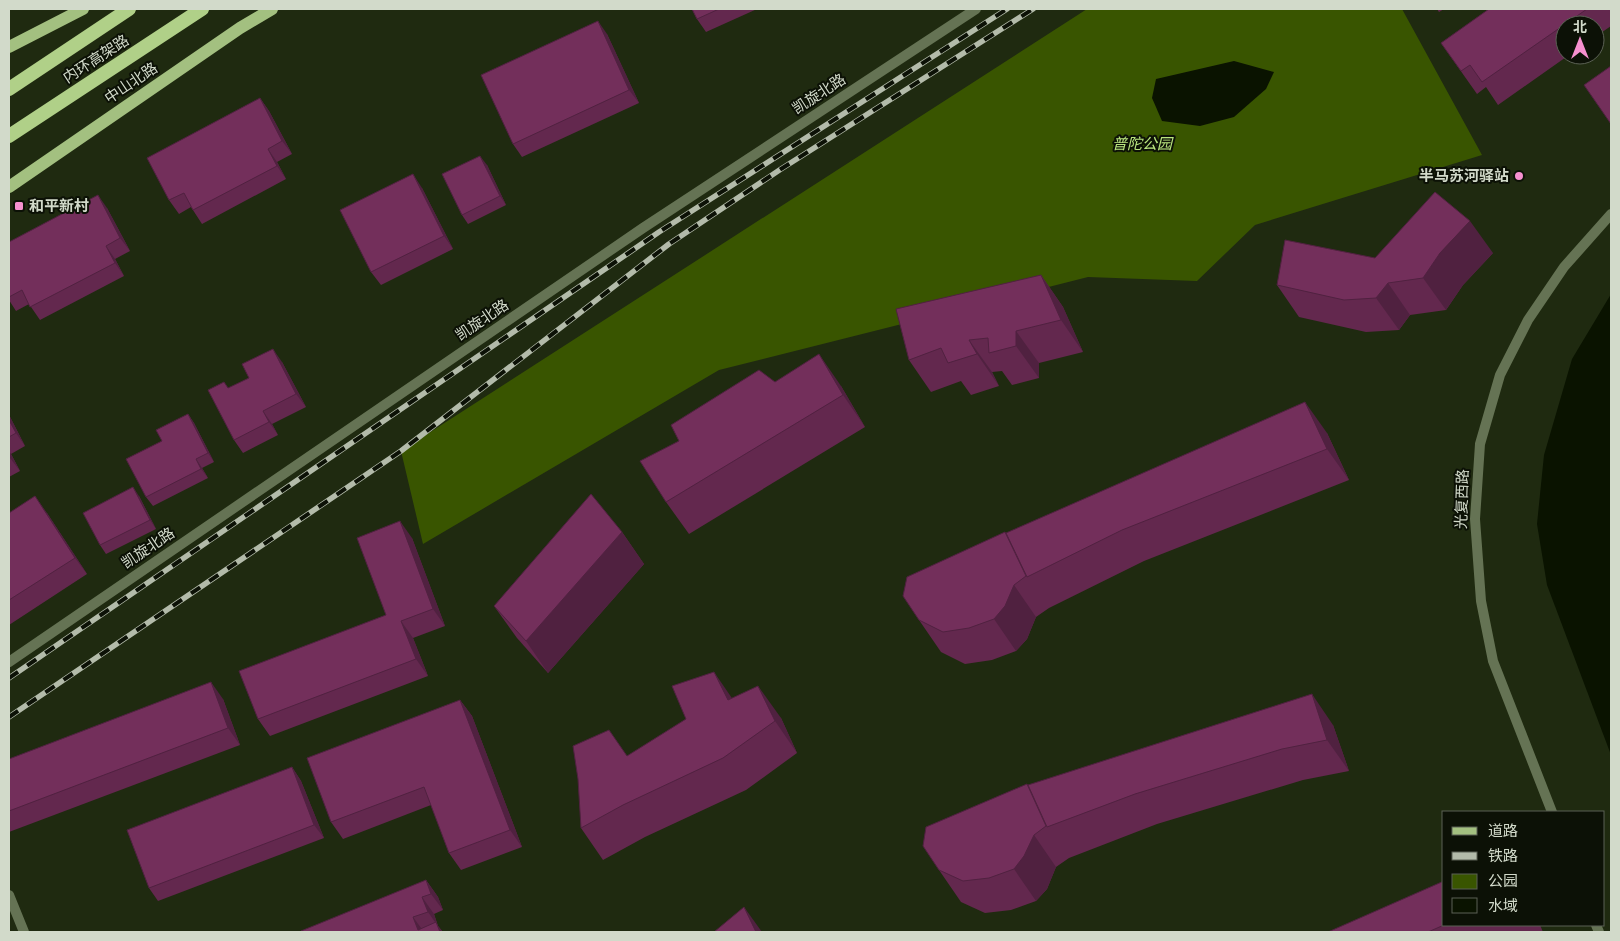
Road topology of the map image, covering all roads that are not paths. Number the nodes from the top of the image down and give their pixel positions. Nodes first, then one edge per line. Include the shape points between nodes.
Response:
1 (83, 9) edge
2 (129, 9) edge
3 (202, 9) edge
4 (272, 9) edge
5 (976, 9) edge
6 (9, 48) edge
7 (9, 89) edge
8 (9, 136) edge
9 (9, 187) edge
10 (1611, 214) edge
11 (9, 662) edge
12 (1552, 811) edge
13 (9, 895) edge
14 (24, 932) edge

1 - 6 main road
2 - 7 highway, 内环高架路
3 - 8 highway, 内环高架路
4 - 9 main road, 中山北路
5 - 11 street, 凯旋北路 via 643,228
10 - 12 street, 光复西路 via 1564,267 1528,320 1500,375 1480,444 1475,519 1481,601 1493,661
13 - 14 street

